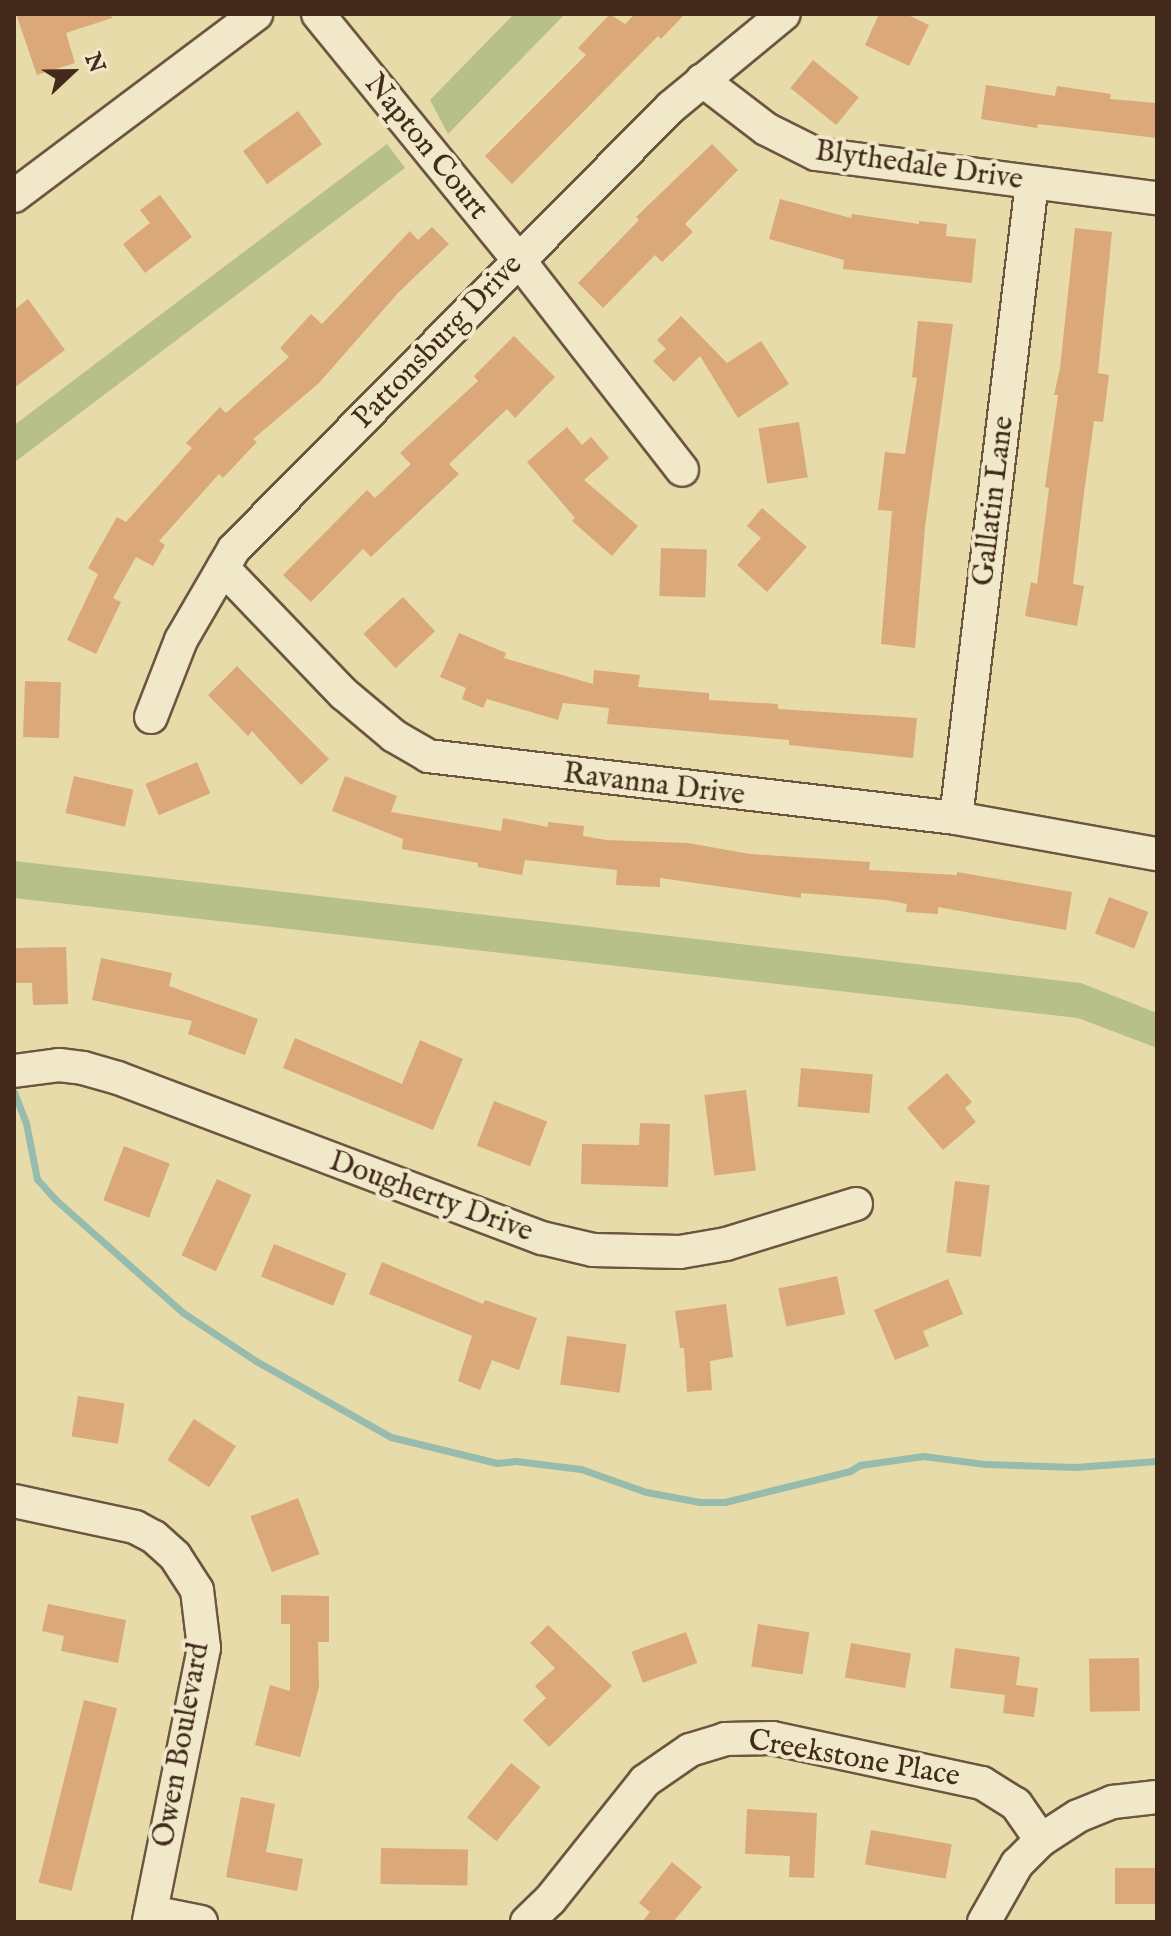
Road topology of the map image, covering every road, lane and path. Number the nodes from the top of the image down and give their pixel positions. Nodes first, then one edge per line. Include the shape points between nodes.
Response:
1 (256, 14) edge
2 (318, 14) edge
3 (784, 14) edge
4 (702, 80) junction
5 (1032, 183) junction
6 (14, 196) edge
7 (1157, 198) edge
8 (518, 259) junction
9 (682, 470) dead end
10 (223, 568) junction
11 (151, 717) dead end
12 (956, 818) junction
13 (1157, 854) edge
14 (14, 1071) edge
15 (856, 1204) dead end
16 (14, 1501) edge
17 (1157, 1797) edge
18 (1041, 1840) junction
19 (150, 1917) edge
20 (201, 1922) edge
21 (527, 1922) edge
22 (984, 1922) edge

1 - 6 street
2 - 8 street, Napton Court
3 - 4 street, Pattonsburg Drive
4 - 5 street, Blythedale Drive via 766,129 816,154
4 - 8 street, Pattonsburg Drive
5 - 7 street, Blythedale Drive
5 - 12 street, Gallatin Lane
8 - 9 street, Napton Court
8 - 10 street, Pattonsburg Drive via 234,549
10 - 11 street, Pattonsburg Drive via 181,640
10 - 12 street, Ravanna Drive via 344,694 394,736 428,756
12 - 13 street, Ravanna Drive
14 - 15 street, Dougherty Drive via 59,1065 118,1078 542,1238 593,1250 695,1250
16 - 19 street, Owen Boulevard via 135,1527 175,1556 197,1590 204,1648
17 - 18 street via 1113,1802
18 - 21 street, Creekstone Place via 1016,1804 982,1783 772,1738 725,1739 690,1750 645,1781
18 - 22 street via 1017,1864
19 - 20 street

